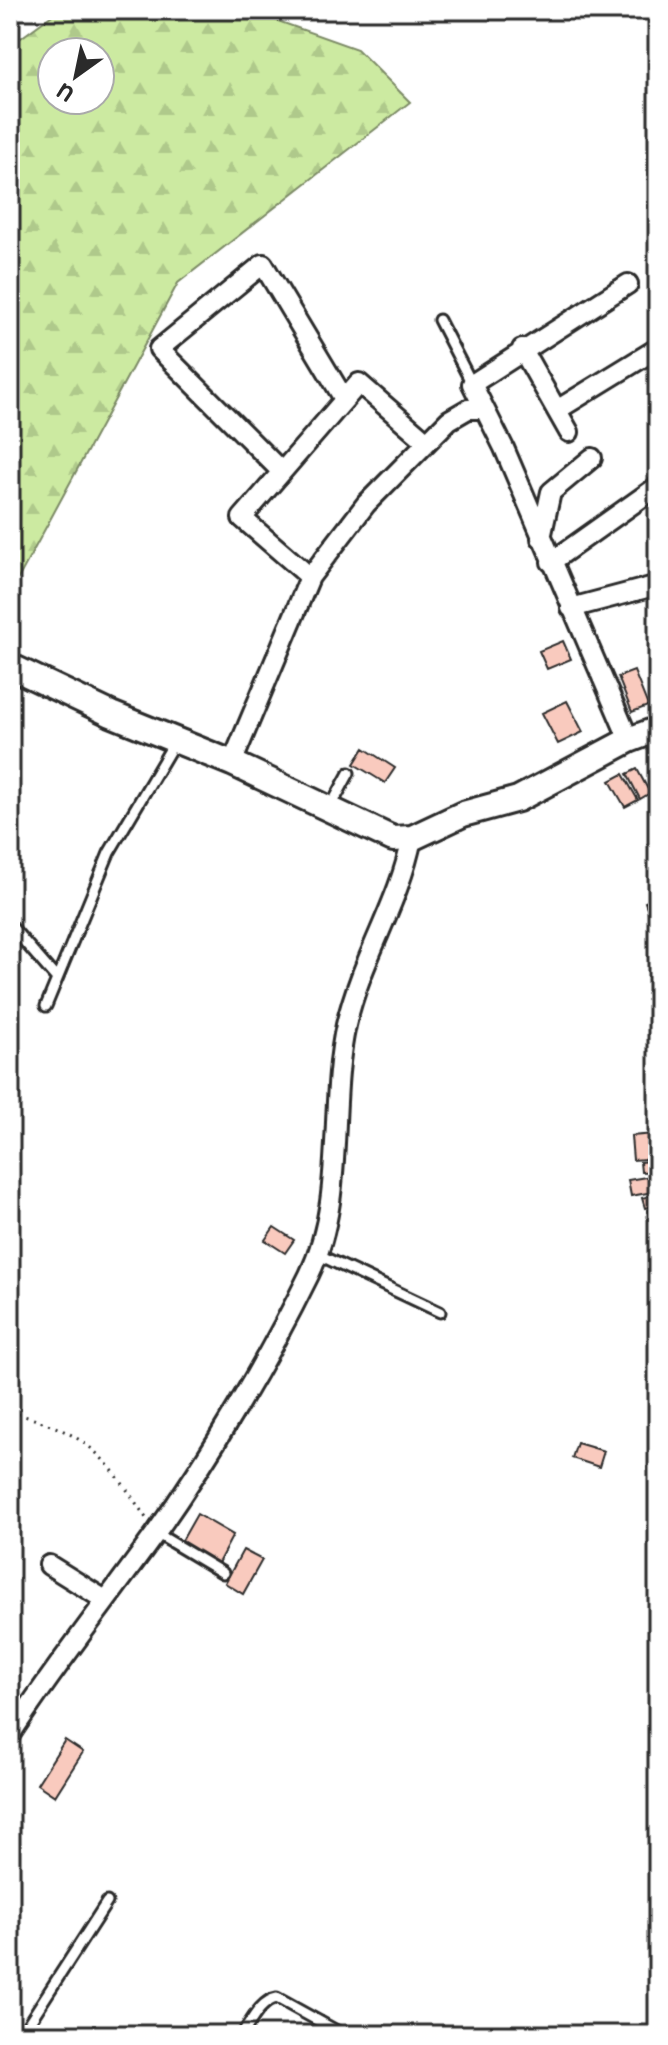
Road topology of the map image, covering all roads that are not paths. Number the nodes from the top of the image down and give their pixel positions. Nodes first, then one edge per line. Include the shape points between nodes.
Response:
1 (628, 284) dead end
2 (439, 320) dead end
3 (658, 348) edge
4 (522, 349) junction
5 (472, 384) junction
6 (344, 399) junction
7 (482, 409) junction
8 (557, 410) junction
9 (569, 432) dead end
10 (427, 442) junction
11 (592, 458) dead end
12 (282, 472) junction
13 (658, 486) edge
14 (541, 538) junction
15 (551, 562) junction
16 (310, 577) junction
17 (658, 585) edge
18 (571, 608) junction
19 (10, 666) edge
20 (658, 729) edge
21 (176, 740) junction
22 (629, 740) junction
23 (232, 763) junction
24 (349, 773) dead end
25 (330, 808) junction
26 (412, 838) junction
27 (10, 925) edge
28 (57, 979) junction
29 (46, 1006) dead end
30 (317, 1254) junction
31 (440, 1312) dead end
32 (156, 1533) junction
33 (49, 1565) dead end
34 (223, 1573) dead end
35 (105, 1600) junction
36 (10, 1735) edge
37 (107, 1902) dead end
38 (21, 2035) edge
39 (242, 2035) edge
40 (344, 2035) edge

1 - 4 street
2 - 5 lane
3 - 8 street
4 - 5 street
4 - 8 street
5 - 7 street
6 - 10 street via 359,383
6 - 12 street
6 - 12 street via 263,264 159,349
7 - 10 street via 456,414
7 - 14 street
8 - 9 street
10 - 16 street via 355,516
11 - 14 street via 551,492
12 - 16 street via 242,518
13 - 15 street
14 - 15 street
15 - 18 street
16 - 23 street
17 - 18 street
18 - 22 street
19 - 21 street
20 - 22 street
21 - 23 street
21 - 28 lane via 109,853
22 - 26 street via 518,799 463,814
23 - 25 street
24 - 25 lane
25 - 26 street via 380,835
26 - 30 street via 403,878 356,988 346,1027
27 - 28 lane
28 - 29 lane
30 - 31 lane
30 - 32 street via 274,1340
32 - 34 lane
32 - 35 street
33 - 35 street
35 - 36 street
37 - 38 lane
39 - 40 lane via 257,2012 277,1998

